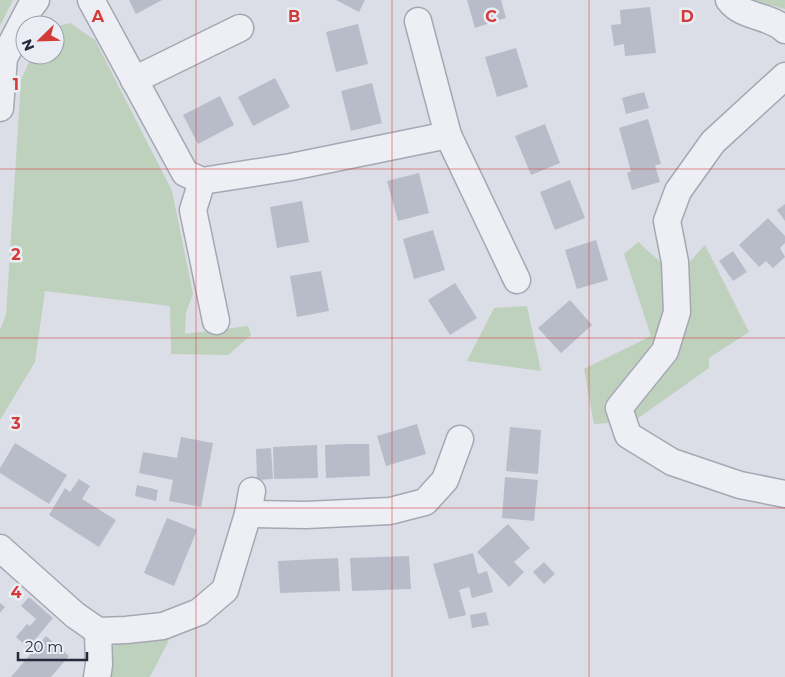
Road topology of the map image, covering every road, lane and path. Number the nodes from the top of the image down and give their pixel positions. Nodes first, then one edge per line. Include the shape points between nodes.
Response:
1 (36, 0) edge
2 (91, 0) edge
3 (729, 0) edge
4 (418, 21) dead end
5 (240, 28) dead end
6 (785, 30) edge
7 (785, 76) edge
8 (134, 80) junction
9 (0, 108) edge
10 (448, 135) junction
11 (202, 181) junction
12 (517, 280) dead end
13 (216, 321) dead end
14 (460, 439) dead end
15 (785, 494) edge
16 (0, 548) edge
17 (98, 631) junction
18 (97, 677) edge

1 - 9 street via 4,58
2 - 8 street
3 - 6 street
4 - 10 street
5 - 8 street
7 - 15 street via 713,142 678,191 667,221 675,262 677,312 665,351 619,408 628,435 672,462 740,484
8 - 11 street via 184,173
10 - 11 street via 291,167
10 - 12 street
11 - 13 street via 192,210
14 - 17 street via 445,480 425,502 390,511 306,515 250,503 226,590 199,612 163,626
16 - 17 street via 75,615
17 - 18 street

